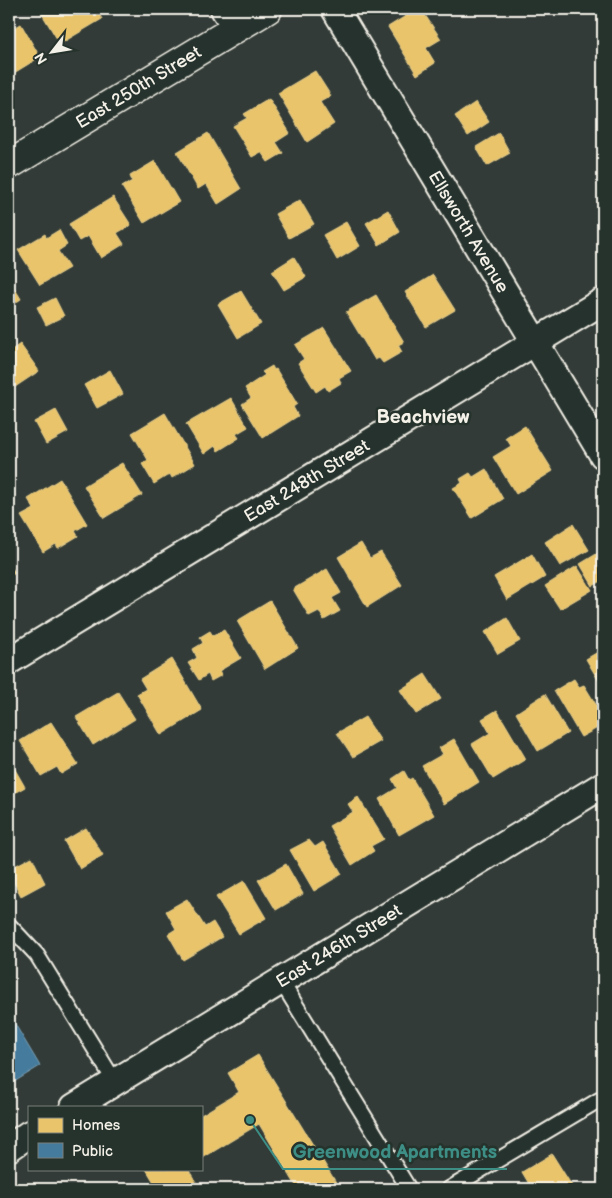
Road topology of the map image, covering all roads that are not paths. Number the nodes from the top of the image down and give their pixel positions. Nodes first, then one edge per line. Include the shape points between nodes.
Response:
1 (268, 9) edge
2 (335, 9) edge
3 (230, 18) edge
4 (9, 166) edge
5 (603, 301) edge
6 (535, 342) junction
7 (603, 455) edge
8 (9, 661) edge
9 (603, 785) edge
10 (9, 925) edge
11 (281, 981) junction
12 (115, 1082) junction
13 (602, 1100) edge
14 (76, 1106) edge
15 (28, 1135) edge
16 (9, 1148) edge
17 (409, 1189) edge
18 (449, 1189) edge

1 - 3 street, East 250th Street
2 - 6 street, Ellsworth Avenue
3 - 4 street, East 250th Street
5 - 6 street, East 248th Street
6 - 7 street, Ellsworth Avenue
6 - 8 street, East 248th Street
9 - 11 street, East 246th Street
10 - 12 lane via 37,955
11 - 12 street, East 246th Street
11 - 17 lane
12 - 14 street, East 246th Street
13 - 18 lane
15 - 16 street

